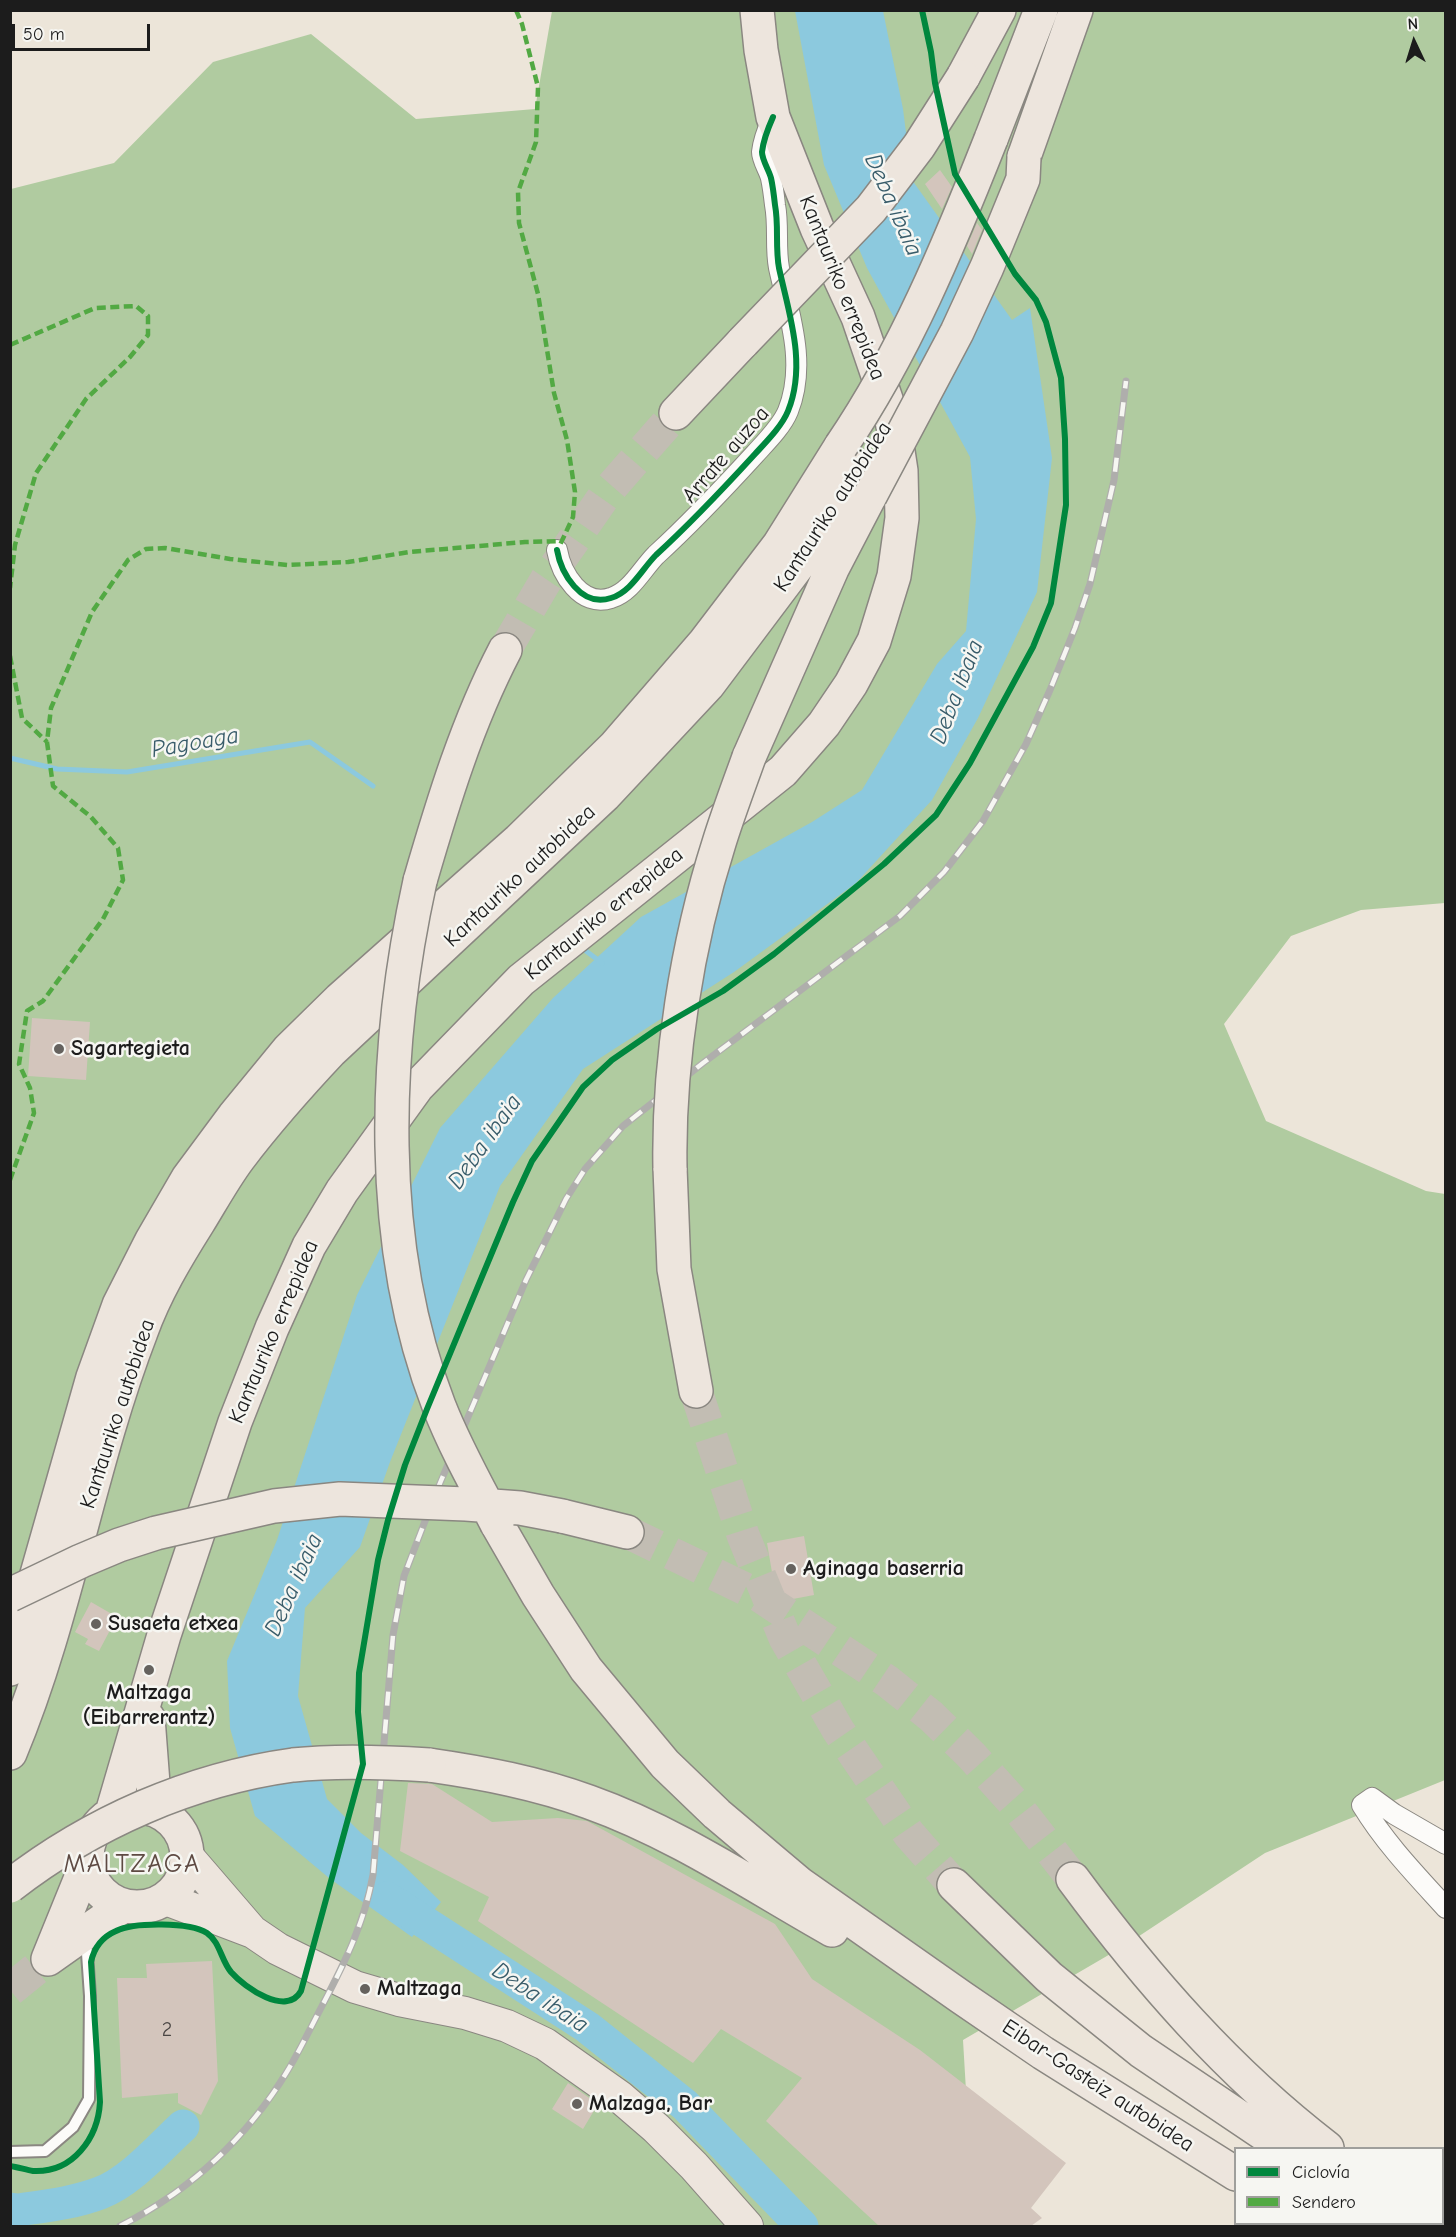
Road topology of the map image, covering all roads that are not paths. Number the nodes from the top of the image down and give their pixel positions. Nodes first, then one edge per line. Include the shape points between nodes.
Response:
1 (757, 10) edge
2 (999, 10) edge
3 (1041, 10) edge
4 (1076, 10) edge
5 (773, 117) junction
6 (676, 413) tunnel mouth
7 (857, 471) junction
8 (558, 550) dead end
9 (505, 650) tunnel mouth
10 (696, 1391) tunnel mouth
11 (627, 1532) tunnel mouth
12 (10, 1595) edge
13 (10, 1669) edge
14 (147, 1698) junction
15 (10, 1753) edge
16 (155, 1809) junction
17 (112, 1812) junction
18 (1446, 1844) edge
19 (188, 1857) junction
20 (87, 1863) junction
21 (1073, 1879) tunnel mouth
22 (954, 1885) tunnel mouth
23 (10, 1886) edge
24 (166, 1899) junction
25 (123, 1906) junction
26 (1446, 1908) edge
27 (86, 1932) junction
28 (253, 1932) junction
29 (961, 1997) junction
30 (1283, 2147) edge
31 (1326, 2147) edge
32 (10, 2152) edge
33 (1234, 2173) edge
34 (747, 2226) edge

1 - 5 highway, Kantauriko errepidea
2 - 6 highway, bridge via 919,146 871,208
3 - 7 highway, bridge via 962,212 914,318 866,409
4 - 7 highway, Kantauriko autobidea via 1024,158 942,327
5 - 8 street, Arrate auzoa via 762,153 771,178 778,220 779,268 795,339 796,378 788,412 723,489 623,592 610,599 584,595 571,583
5 - 14 highway, Kantauriko errepidea via 858,317 896,438 902,519 894,576 874,641 824,724 783,771 521,980 417,1087 342,1191 309,1246 247,1390 188,1561
7 - 10 highway, bridge via 832,569 748,757 718,844 686,983 669,1132 674,1269
7 - 13 highway, Kantauriko autobidea via 779,545 705,642 615,746 519,840 289,1049 188,1178 119,1305 93,1377
7 - 15 highway, Kantauriko autobidea via 808,552 708,685 605,795 331,1051 290,1094 238,1160 170,1269 141,1330 58,1614
9 - 29 highway, bridge via 466,736 441,809 420,881 401,982 392,1154 396,1223 421,1353 439,1407 467,1468 538,1595 586,1669 665,1764 800,1884
11 - 12 highway, bridge via 520,1508 466,1504 350,1500 274,1506 128,1542
14 - 16 highway
14 - 17 highway, Kantauriko errepidea
16 - 17 highway via 135,1806
16 - 19 highway via 179,1828
17 - 20 highway via 90,1836
18 - 26 street via 1372,1798 1362,1805 1401,1858
19 - 24 highway via 182,1882
19 - 28 main road
20 - 25 highway via 89,1877 103,1896
20 - 27 highway via 48,1959
21 - 31 highway via 1164,1996 1251,2086
22 - 30 highway via 1058,1985 1141,2050
23 - 29 highway, bridge via 37,1865 127,1814 189,1789 294,1765 362,1761 429,1765 488,1773 590,1802 692,1849 931,1986
24 - 25 highway via 143,1908
24 - 28 main road
25 - 27 highway
27 - 32 lane via 89,2098 73,2127 45,2151
28 - 34 main road via 287,1954 355,1987 465,2013 507,2026 545,2044 656,2128
29 - 33 highway, Eibar-Gasteiz autobidea

